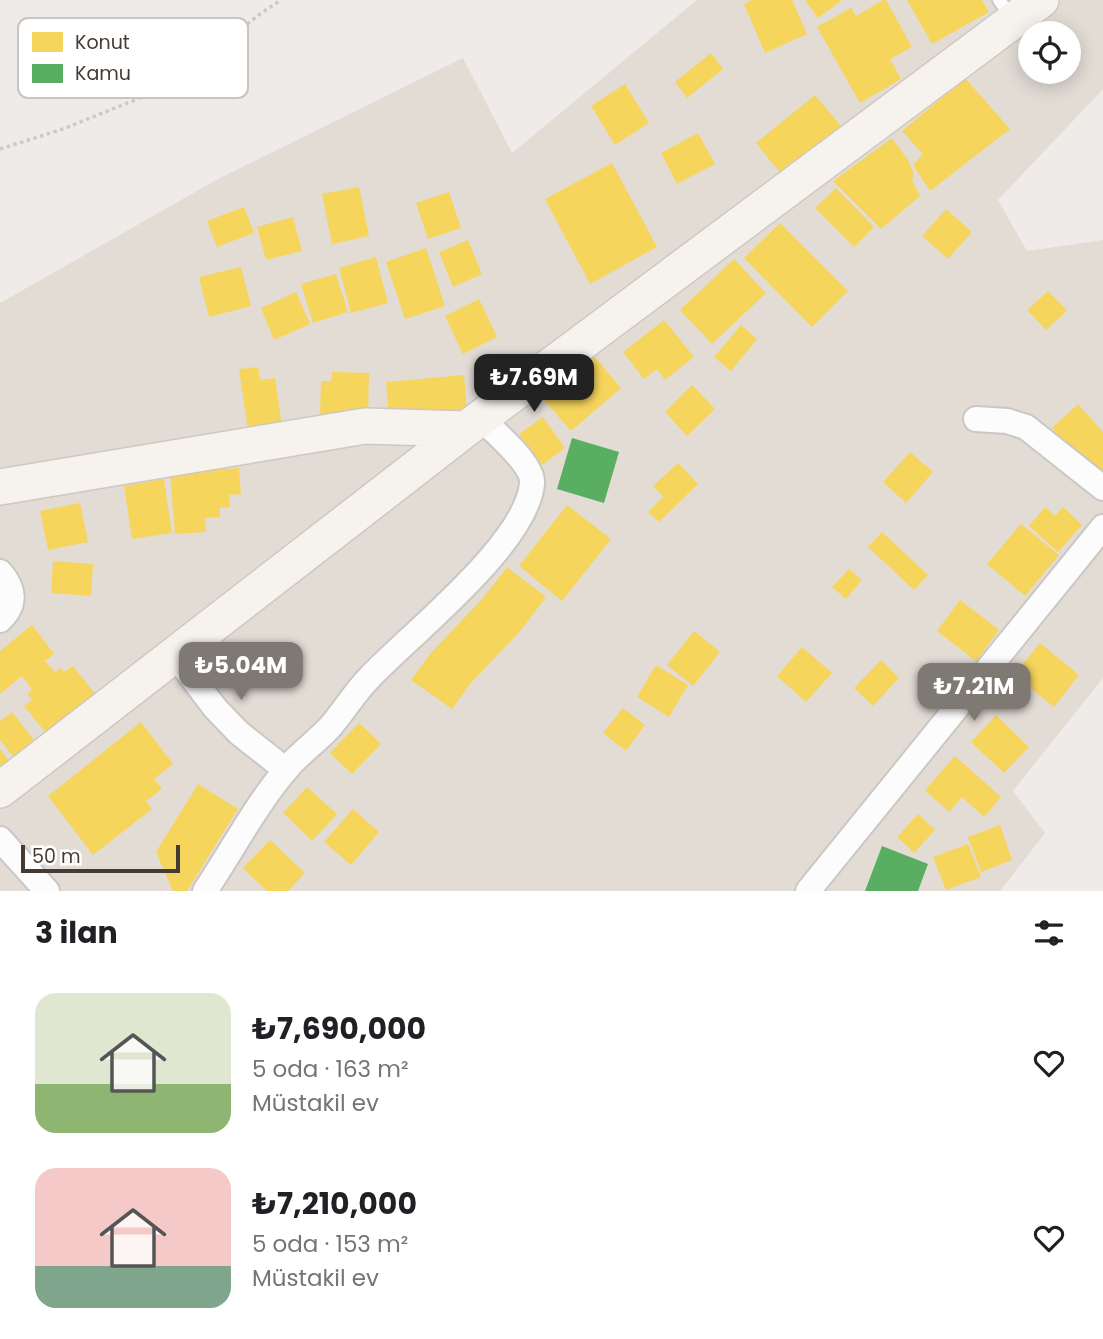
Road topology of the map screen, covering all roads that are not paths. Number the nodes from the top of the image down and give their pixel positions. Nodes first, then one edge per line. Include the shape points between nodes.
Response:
1 (1018, 7) edge
2 (975, 419) dead end
3 (474, 424) junction
4 (0, 487) edge
5 (1103, 488) edge
6 (1101, 533) edge
7 (0, 572) edge
8 (0, 620) edge
9 (174, 655) junction
10 (286, 770) junction
11 (0, 790) edge
12 (0, 839) edge
13 (47, 891) edge
14 (205, 891) edge
15 (808, 891) edge

1 - 3 main road
2 - 5 street via 1026,427
3 - 4 main road via 365,426
3 - 9 main road
3 - 10 street via 526,464 533,481 512,532
6 - 15 street
7 - 8 street via 10,583 13,599
9 - 10 street via 231,725
9 - 11 main road
10 - 14 street via 261,800
12 - 13 street

